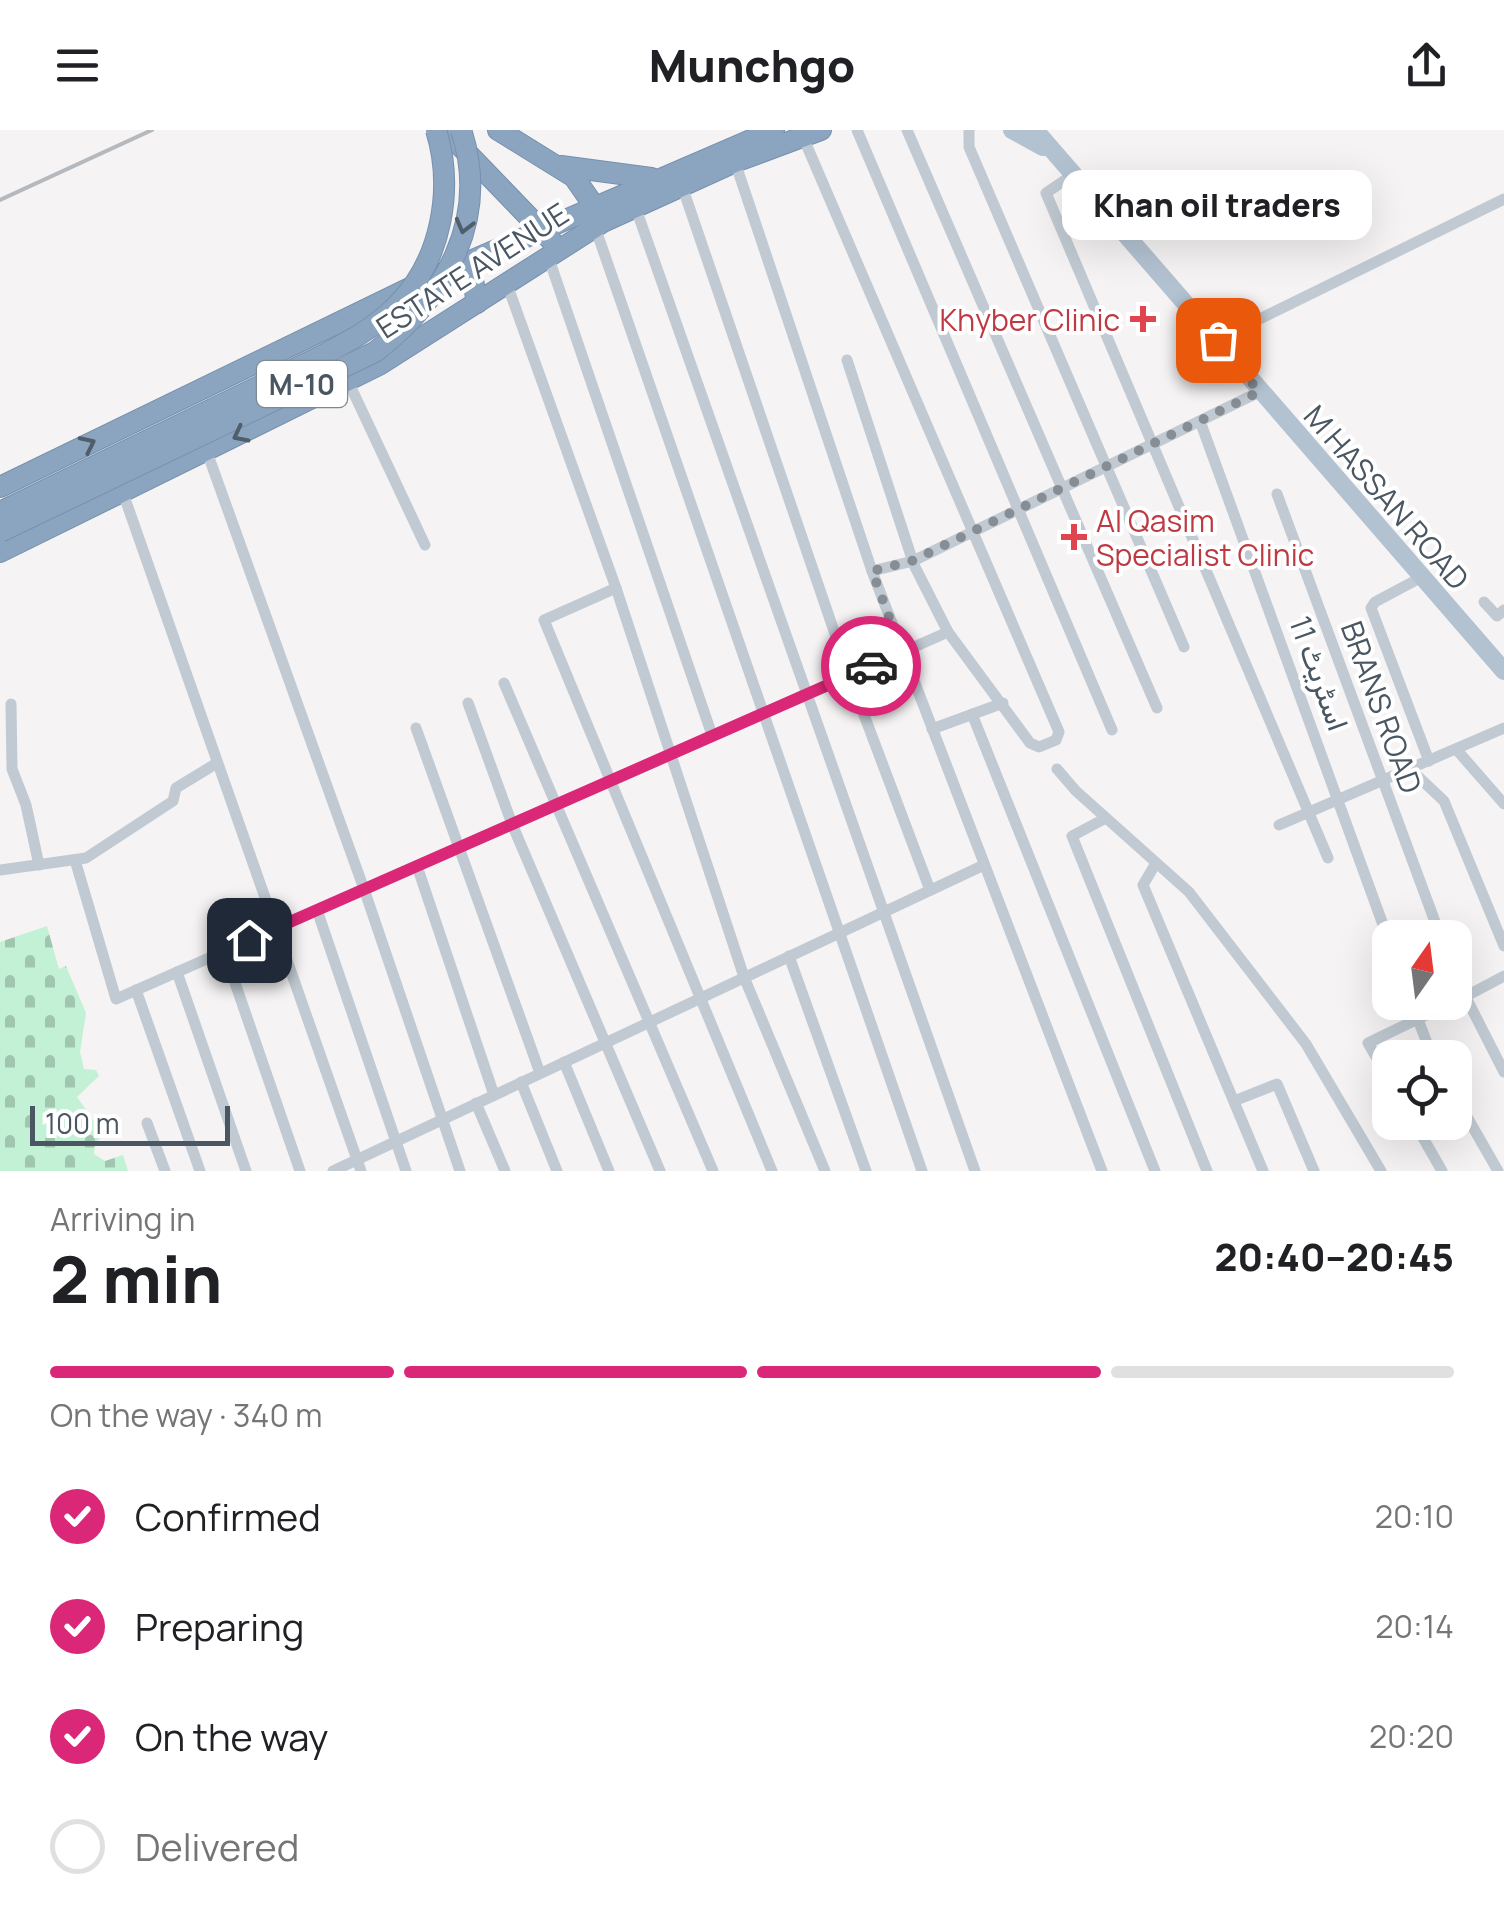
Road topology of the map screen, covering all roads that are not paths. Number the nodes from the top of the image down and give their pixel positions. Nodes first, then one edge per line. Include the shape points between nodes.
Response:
1 (436, 130) edge
2 (445, 130) edge
3 (461, 130) edge
4 (498, 130) edge
5 (774, 130) edge
6 (858, 130) edge
7 (907, 130) edge
8 (969, 130) edge
9 (1012, 130) edge
10 (1035, 130) edge
11 (812, 134) edge
12 (1056, 155) junction
13 (735, 162) junction
14 (554, 165) junction
15 (1074, 174) junction
16 (658, 178) junction
17 (682, 186) junction
18 (1504, 199) edge
19 (635, 206) junction
20 (598, 218) junction
21 (545, 229) junction
22 (553, 253) junction
23 (455, 267) junction
24 (506, 284) junction
25 (476, 304) junction
26 (1218, 340) junction
27 (847, 360) dead end
28 (348, 381) junction
29 (1259, 392) junction
30 (1200, 421) junction
31 (1155, 443) junction
32 (207, 452) junction
33 (1107, 466) junction
34 (0, 487) edge
35 (1060, 489) junction
36 (124, 493) junction
37 (1277, 494) dead end
38 (1016, 511) junction
39 (0, 512) edge
40 (0, 532) edge
41 (973, 532) junction
42 (426, 545) dead end
43 (0, 552) edge
44 (912, 561) junction
45 (872, 571) junction
46 (1422, 578) junction
47 (616, 588) junction
48 (1484, 602) dead end
49 (1504, 610) edge
50 (948, 632) junction
51 (1184, 647) dead end
52 (902, 652) junction
53 (1504, 671) edge
54 (849, 675) junction
55 (504, 684) dead end
56 (807, 694) junction
57 (1004, 703) junction
58 (11, 704) dead end
59 (468, 704) dead end
60 (1157, 708) dead end
61 (761, 714) junction
62 (972, 714) junction
63 (416, 728) dead end
64 (1504, 728) edge
65 (932, 729) junction
66 (1112, 730) dead end
67 (712, 735) junction
68 (1456, 749) junction
69 (671, 753) junction
70 (1429, 761) junction
71 (217, 763) junction
72 (1057, 769) dead end
73 (1410, 769) junction
74 (1383, 780) junction
75 (610, 781) junction
76 (1339, 799) junction
77 (1504, 804) edge
78 (555, 805) junction
79 (1312, 811) junction
80 (1106, 818) junction
81 (512, 824) junction
82 (1278, 825) dead end
83 (458, 848) junction
84 (1328, 858) dead end
85 (75, 860) junction
86 (1156, 863) junction
87 (984, 864) junction
88 (39, 866) junction
89 (417, 866) junction
90 (0, 870) edge
91 (364, 889) junction
92 (930, 890) junction
93 (317, 910) junction
94 (884, 911) junction
95 (1382, 920) edge
96 (1434, 920) edge
97 (275, 929) junction
98 (836, 934) junction
99 (1504, 946) edge
100 (224, 951) junction
101 (790, 956) junction
102 (176, 972) junction
103 (1504, 976) edge
104 (744, 977) junction
105 (136, 990) junction
106 (1472, 992) edge
107 (698, 999) junction
108 (1470, 1020) edge
109 (1417, 1021) joint
110 (649, 1022) junction
111 (1373, 1040) edge
112 (1425, 1040) edge
113 (604, 1043) junction
114 (564, 1062) junction
115 (1504, 1072) edge
116 (540, 1073) junction
117 (521, 1082) junction
118 (494, 1095) junction
119 (1234, 1101) junction
120 (476, 1104) junction
121 (442, 1120) junction
122 (147, 1123) dead end
123 (1472, 1126) edge
124 (1424, 1140) edge
125 (396, 1141) junction
126 (359, 1165) edge
127 (165, 1171) edge
128 (200, 1171) edge
129 (246, 1171) edge
130 (300, 1171) edge
131 (333, 1171) edge
132 (406, 1171) edge
133 (460, 1171) edge
134 (505, 1171) edge
135 (557, 1171) edge
136 (608, 1171) edge
137 (660, 1171) edge
138 (712, 1171) edge
139 (772, 1171) edge
140 (824, 1171) edge
141 (866, 1171) edge
142 (922, 1171) edge
143 (975, 1171) edge
144 (1102, 1171) edge
145 (1154, 1171) edge
146 (1207, 1171) edge
147 (1263, 1171) edge
148 (1314, 1171) edge
149 (1382, 1171) edge
150 (1442, 1171) edge
151 (1498, 1171) edge

1 - 39 highway, M-10, bridge via 445,161 443,210 435,241 399,304 318,357
2 - 21 highway
3 -> 40 highway, M-10, bridge via 470,168 468,215 450,266 413,323 375,352
4 - 14 highway
5 - 16 highway, ESTATE AVENUE
6 - 38 street
7 - 35 street
8 - 33 street via 969,147
9 - 12 main road
10 - 12 main road, M HASSAN ROAD
11 - 13 highway, ESTATE AVENUE
11 - 41 street
12 - 15 main road, M HASSAN ROAD
13 - 17 highway, ESTATE AVENUE
13 - 45 street
14 - 16 highway
14 - 20 highway via 581,183
15 - 26 main road, M HASSAN ROAD
15 - 31 street via 1046,193
16 - 20 highway, ESTATE AVENUE
17 - 19 highway, ESTATE AVENUE
17 - 54 street
18 - 26 street
19 - 20 highway, ESTATE AVENUE
19 - 56 street
20 - 21 highway, ESTATE AVENUE
20 - 22 highway, ESTATE AVENUE
20 - 61 street
21 - 22 highway
21 - 23 highway, ESTATE AVENUE
22 - 24 highway, ESTATE AVENUE
22 - 67 street
23 - 25 highway via 474,280
34 -> 23 highway, ESTATE AVENUE
24 - 25 highway, ESTATE AVENUE
24 - 47 street
25 - 28 highway, ESTATE AVENUE
26 - 29 main road, M HASSAN ROAD
27 - 44 street
28 -> 32 highway, ESTATE AVENUE
28 - 42 street
29 - 30 street
29 - 46 main road, M HASSAN ROAD
30 - 31 street
30 - 76 street, اسٹریٹ 11
31 - 33 street
31 - 79 street
32 - 36 highway, ESTATE AVENUE
32 - 91 street
33 - 35 street
33 - 51 street
35 - 38 street
35 - 60 street
36 - 43 highway, ESTATE AVENUE
36 - 71 street
37 - 74 street, BRANS ROAD
38 - 41 street
38 - 66 street
41 - 44 street
41 - 57 street via 1059,732 1056,740 1030,743
44 - 45 street
44 - 50 street
45 - 52 street
46 - 53 main road, M HASSAN ROAD
46 - 70 street via 1371,608
47 - 69 street
47 - 75 street via 544,620
48 - 49 street via 1497,616
50 - 52 street
50 - 57 street
52 - 54 street
52 - 65 street
54 - 56 street
54 - 92 street
55 - 78 street
56 - 61 street
56 - 94 street
57 - 62 street
58 - 88 street via 12,769
59 - 81 street
61 - 67 street
61 - 98 street
62 - 65 street
62 - 145 street
63 - 83 street
64 - 68 street
65 - 87 street
67 - 69 street
68 - 70 street
68 - 77 street
69 - 75 street
69 - 104 street
70 - 73 street
71 - 85 street via 176,788 173,801
71 - 97 street
72 - 80 street
73 - 74 street
73 - 99 street via 1444,801
74 - 76 street
74 - 96 street, BRANS ROAD
75 - 78 street
75 - 107 street
76 - 79 street
76 - 95 street, اسٹریٹ 11
78 - 81 street
78 - 110 street
79 - 82 street
79 - 84 street
80 - 86 street
80 - 146 street via 1072,836
81 - 83 street
81 - 113 street
83 - 89 street
83 - 116 street
85 - 88 street
85 - 105 street via 116,998
86 - 119 street via 1143,885
86 - 149 street via 1189,892 1306,1044
87 - 92 street
87 - 144 street
88 - 90 street
89 - 91 street
89 - 118 street
91 - 93 street
91 - 121 street
92 - 94 street
93 - 97 street
93 - 125 street
94 - 98 street
94 - 143 street
97 - 100 street
97 - 126 street
98 - 101 street
98 - 142 street
100 - 102 street
100 - 130 street
101 - 104 street
101 - 141 street
102 - 105 street
102 - 129 street
103 - 106 street
104 - 107 street
104 - 140 street
105 - 128 street
107 - 110 street
107 - 139 street
108 - 115 street
109 - 111 street
109 - 112 street
110 - 113 street
110 - 138 street
113 - 114 street
113 - 137 street
114 - 116 street
114 - 136 street
116 - 117 street
117 - 118 street
117 - 135 street
118 - 120 street
119 - 147 street
119 - 148 street via 1277,1084
120 - 121 street
120 - 134 street
121 - 125 street
121 - 133 street
122 - 127 street
123 - 151 street
124 - 150 street
125 - 126 street
125 - 132 street
126 - 131 street

